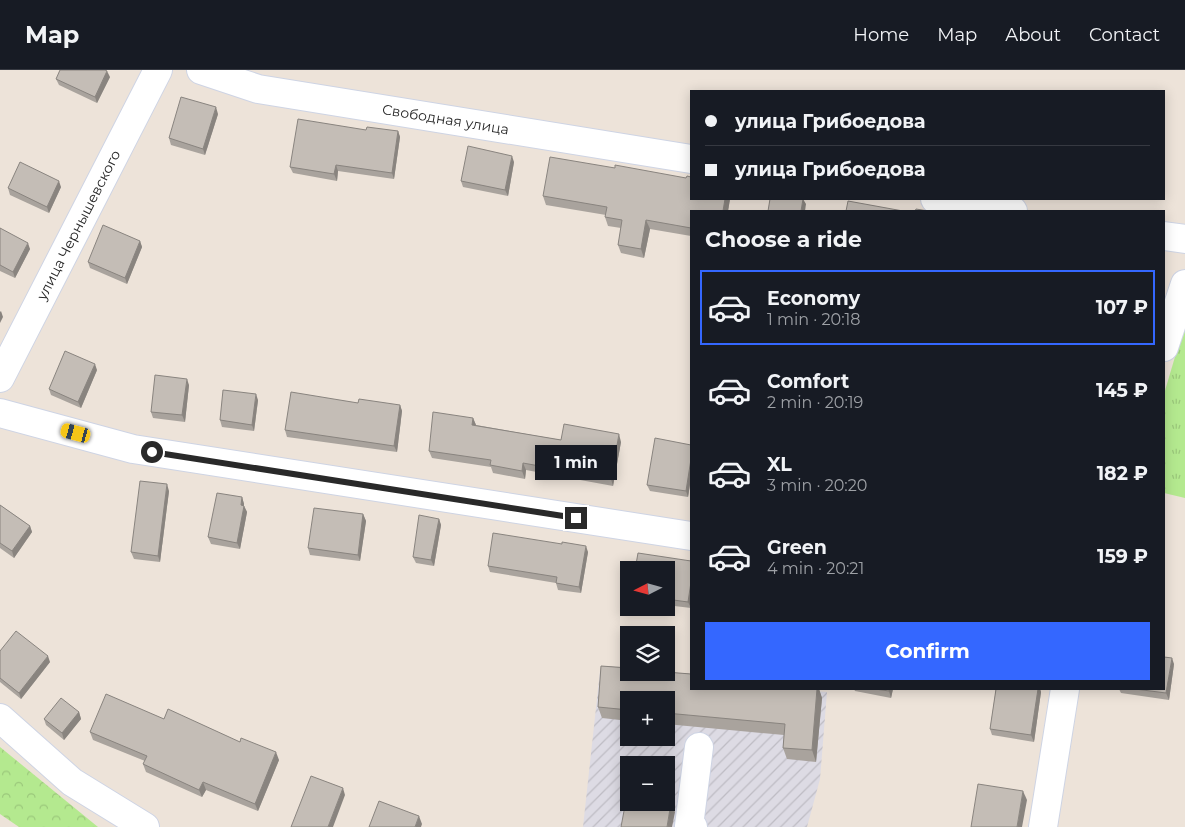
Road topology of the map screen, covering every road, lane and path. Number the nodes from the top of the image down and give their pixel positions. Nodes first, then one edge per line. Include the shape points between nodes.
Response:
1 (158, 70) edge
2 (202, 70) edge
3 (690, 159) edge
4 (941, 200) edge
5 (1006, 210) edge
6 (1165, 236) edge
7 (1185, 239) edge
8 (1185, 284) edge
9 (1165, 344) edge
10 (0, 378) edge
11 (0, 413) edge
12 (690, 536) edge
13 (1066, 690) edge
14 (0, 718) edge
15 (699, 747) dead end
16 (145, 827) edge
17 (693, 827) edge
18 (1043, 827) edge

1 - 10 street, улица Чернышевского
2 - 3 street, Свободная улица via 258,89
4 - 5 street
6 - 7 street
8 - 9 street
11 - 12 street via 133,448
13 - 18 street
14 - 16 street via 72,782
15 - 17 street via 689,826

